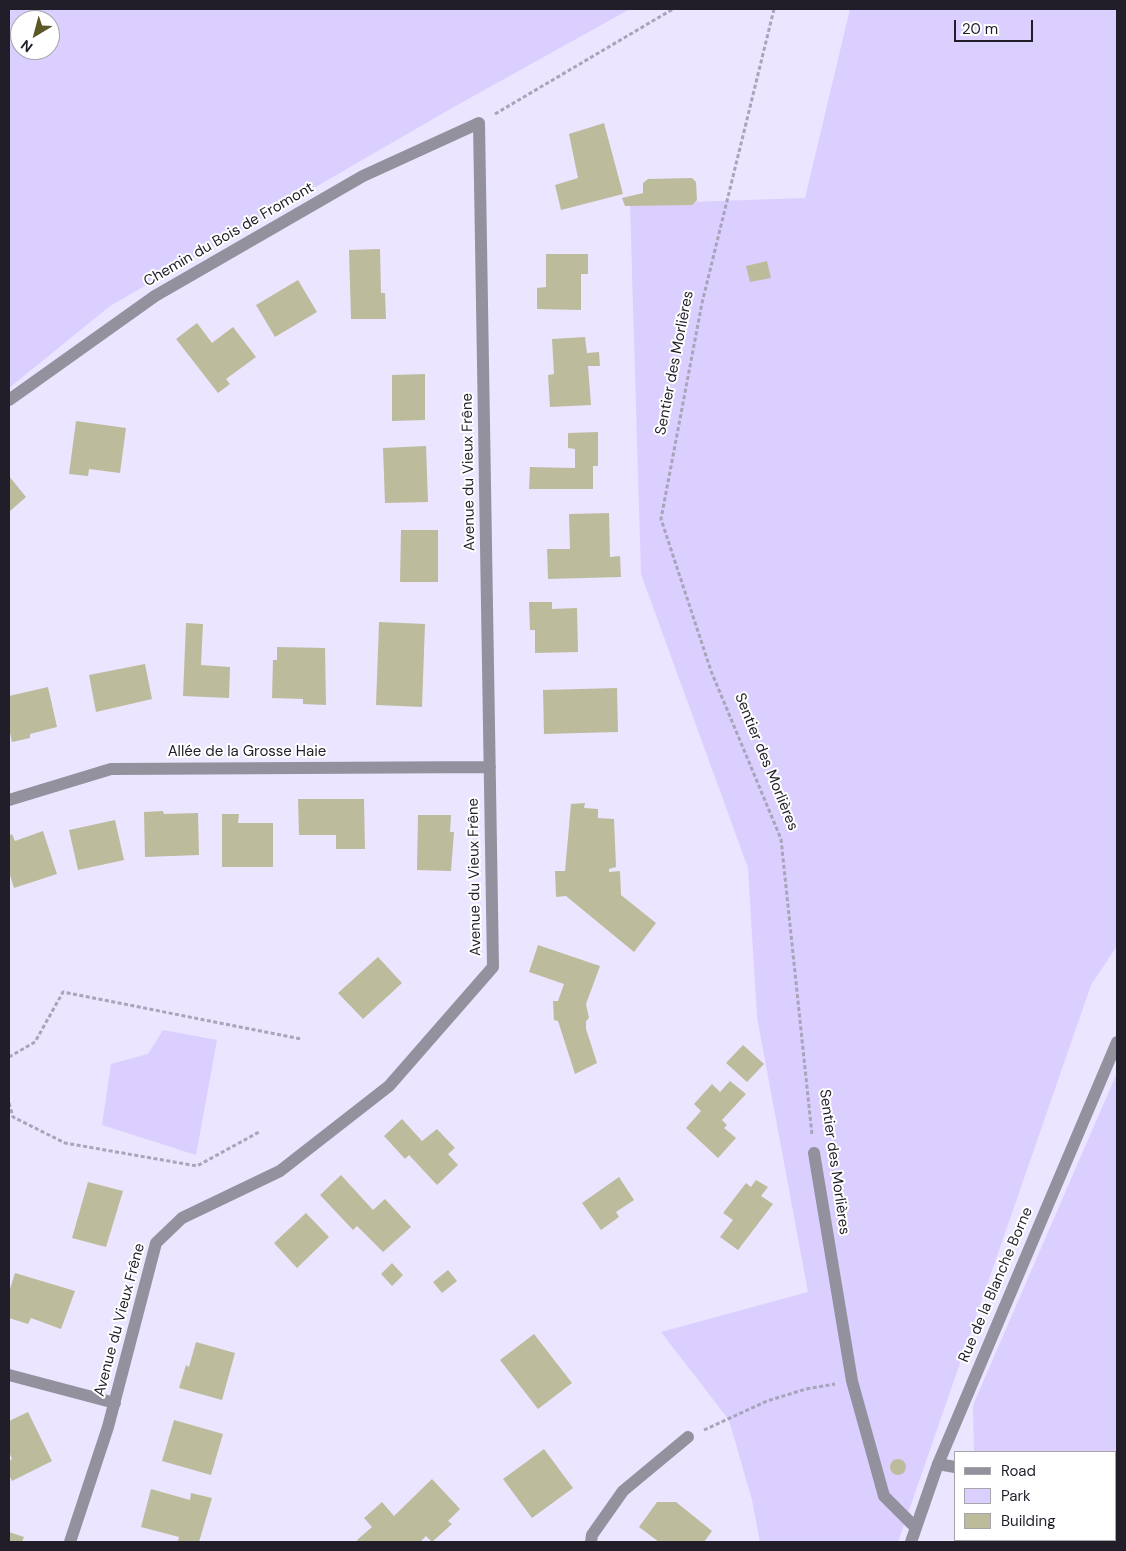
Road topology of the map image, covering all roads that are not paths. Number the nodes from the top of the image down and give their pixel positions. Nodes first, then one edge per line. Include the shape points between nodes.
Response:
1 (479, 123) joint
2 (9, 400) edge
3 (490, 768) junction
4 (9, 800) edge
5 (1117, 1042) edge
6 (814, 1153) road end
7 (9, 1375) edge
8 (114, 1403) junction
9 (688, 1437) road end
10 (938, 1464) junction
11 (954, 1467) edge
12 (915, 1527) junction
13 (70, 1542) edge
14 (591, 1542) edge
15 (911, 1542) edge

1 - 2 street, Chemin du Bois de Fromont via 363,176 155,296
1 - 3 street, Avenue du Vieux Frêne
3 - 4 street, Allée de la Grosse Haie via 111,769
3 - 8 street, Avenue du Vieux Frêne via 493,967 389,1086 280,1171 182,1218 156,1243
5 - 10 street, Rue de la Blanche Borne
6 - 12 street, Sentier des Morlières via 852,1381 884,1496
7 - 8 street
8 - 13 street, Avenue du Vieux Frêne
9 - 14 street via 623,1491 592,1535
10 - 11 street
10 - 12 street, Rue de la Blanche Borne
12 - 15 street, Rue de la Blanche Borne

